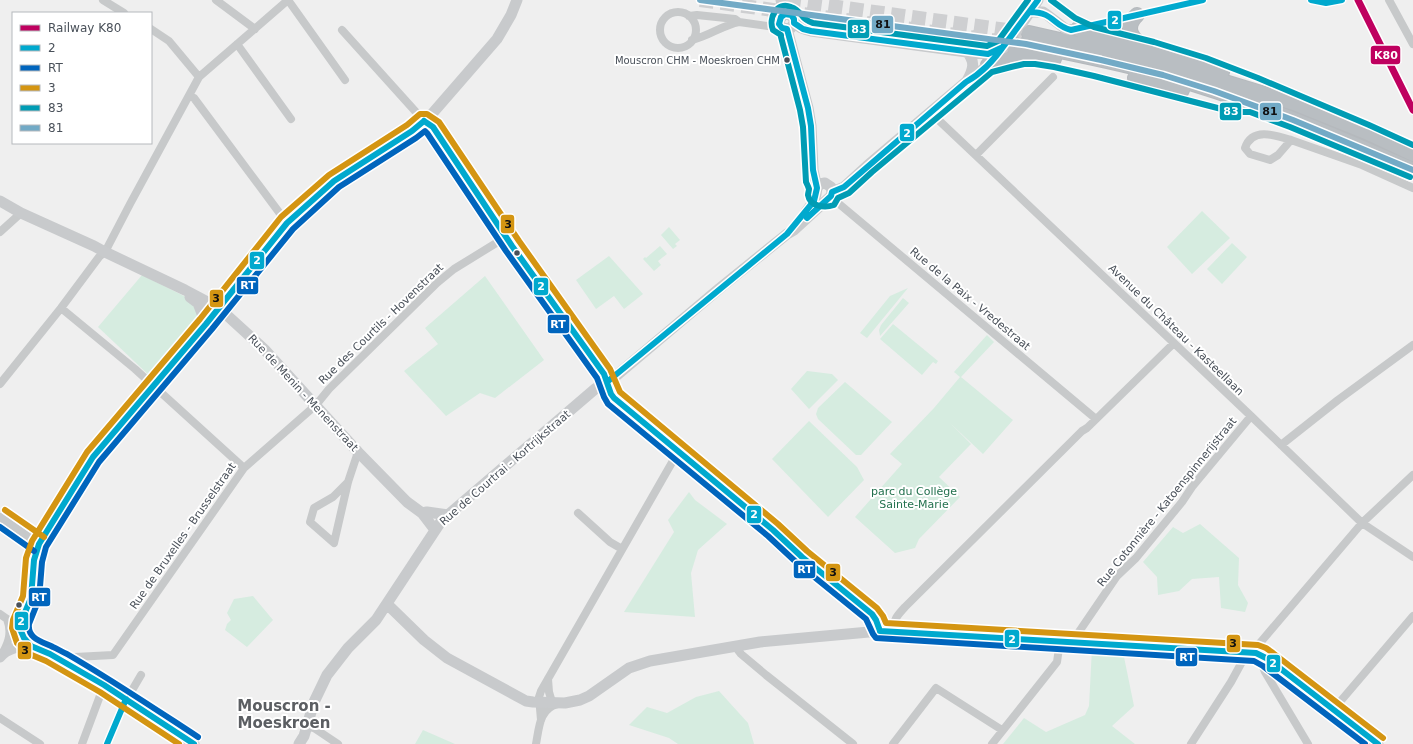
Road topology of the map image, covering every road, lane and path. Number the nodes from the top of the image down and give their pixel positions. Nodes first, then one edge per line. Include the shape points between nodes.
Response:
1 (103, 0) edge
2 (216, 0) edge
3 (517, 0) edge
4 (781, 0) edge
5 (1038, 0) edge
6 (1203, 0) edge
7 (1311, 0) edge
8 (1342, 0) edge
9 (1388, 0) edge
10 (1164, 4) edge
11 (122, 12) edge
12 (1030, 12) junction
13 (1136, 15) junction
14 (689, 16) junction
15 (725, 18) junction
16 (739, 22) junction
17 (786, 23) junction
18 (724, 27) junction
19 (255, 29) junction
20 (1078, 29) junction
21 (152, 30) edge
22 (342, 30) dead end
23 (811, 31) junction
24 (692, 40) junction
25 (1007, 42) junction
26 (237, 44) junction
27 (1026, 44) junction
28 (1413, 44) edge
29 (1152, 50) junction
30 (967, 52) junction
31 (794, 55) junction
32 (988, 65) junction
33 (199, 77) junction
34 (1053, 77) dead end
35 (345, 80) dead end
36 (966, 82) junction
37 (190, 96) junction
38 (1294, 103) junction
39 (930, 112) junction
40 (291, 118) dead end
41 (424, 121) junction
42 (1291, 140) junction
43 (1413, 154) edge
44 (976, 155) junction
45 (1413, 170) edge
46 (1413, 188) edge
47 (824, 194) junction
48 (0, 201) edge
49 (21, 213) junction
50 (287, 224) junction
51 (0, 232) edge
52 (506, 237) junction
53 (105, 252) junction
54 (175, 286) junction
55 (61, 308) junction
56 (218, 308) junction
57 (206, 324) junction
58 (1174, 343) junction
59 (1413, 345) edge
60 (607, 382) junction
61 (0, 384) edge
62 (154, 387) junction
63 (316, 405) junction
64 (1252, 416) junction
65 (1096, 419) junction
66 (1281, 445) junction
67 (358, 452) junction
68 (678, 452) junction
69 (244, 468) junction
70 (1413, 475) edge
71 (348, 482) junction
72 (422, 513) junction
73 (578, 513) dead end
74 (448, 514) junction
75 (0, 517) edge
76 (1362, 523) junction
77 (437, 527) junction
78 (39, 544) junction
79 (622, 549) junction
80 (1413, 557) edge
81 (387, 604) junction
82 (0, 614) edge
83 (1413, 616) edge
84 (7, 619) junction
85 (21, 619) junction
86 (880, 631) junction
87 (893, 631) junction
88 (1060, 641) junction
89 (1072, 642) junction
90 (31, 646) junction
91 (735, 646) junction
92 (1243, 653) junction
93 (1256, 653) junction
94 (1, 655) edge
95 (1268, 659) junction
96 (62, 661) junction
97 (141, 675) dead end
98 (548, 679) junction
99 (104, 685) junction
100 (126, 699) junction
101 (539, 702) junction
102 (552, 702) junction
103 (565, 703) junction
104 (1333, 710) junction
105 (0, 718) edge
106 (541, 720) junction
107 (306, 726) junction
108 (1002, 730) junction
109 (301, 741) edge
110 (40, 744) edge
111 (82, 744) edge
112 (107, 744) edge
113 (194, 744) edge
114 (338, 744) edge
115 (536, 744) edge
116 (853, 744) edge
117 (893, 744) edge
118 (992, 744) edge
119 (1191, 744) edge
120 (1308, 744) edge
121 (1378, 744) edge

1 - 11 street
2 - 19 street
3 - 41 street via 512,15 497,40
4 - 17 street
5 - 12 street, Rue de Courtrai - Kortrijkstraat
5 - 20 street
6 - 10 street
7 - 8 street via 1333,4
9 - 28 street
10 - 13 street
12 - 20 street via 1042,12 1067,30
12 - 25 street, Rue de Courtrai - Kortrijkstraat
13 - 20 street
13 - 29 highway via 1132,19 1132,36 1137,43
14 - 15 street
14 - 24 street via 696,26
14 - 24 street via 678,12 668,15 662,22 660,32 664,41 673,46 682,47
15 - 16 street
15 - 18 street
16 - 17 street via 765,25
16 - 18 street
17 - 23 street
17 - 31 street
18 - 24 street
19 - 26 street
19 - 35 street via 288,0
20 - 29 highway via 1090,35
21 - 33 street via 169,41
22 - 41 street
23 - 30 street
23 - 31 street via 798,39
25 - 27 highway via 1018,53
25 - 30 street via 988,54
25 - 32 street, Rue de Courtrai - Kortrijkstraat
26 - 33 street
26 - 40 street
27 - 32 highway
27 - 38 highway via 1166,64
27 - 45 highway via 1036,56 1096,68 1235,104 1251,104
29 - 38 highway via 1203,65
30 - 36 street via 971,56 973,67
31 - 47 street via 808,108 813,170
32 - 36 street, Rue de Courtrai - Kortrijkstraat
33 - 37 street
34 - 44 street
36 - 39 street, Rue de Courtrai - Kortrijkstraat
37 - 50 street
37 - 53 street
38 - 43 highway
39 - 44 street, Avenue du Château - Kasteellaan
39 - 47 street, Rue de Courtrai - Kortrijkstraat via 844,187
41 - 50 street via 334,181
41 - 52 street via 436,132
42 - 42 street via 1262,133 1247,142 1245,148 1250,154 1270,160
42 - 46 street via 1362,165
44 - 58 street, Avenue du Château - Kasteellaan
47 - 60 street, Rue de Courtrai - Kortrijkstraat via 794,230
47 - 65 street, Rue de la Paix - Vredestraat
48 - 49 street, Rue de Menin - Menenstraat
49 - 51 street
49 - 53 street, Rue de Menin - Menenstraat
50 - 56 street
52 - 60 street via 582,342
52 - 63 street, Rue des Courtils - Hovenstraat via 442,278 329,389
53 - 54 street, Rue de Menin - Menenstraat
53 - 55 street
54 - 56 street, Rue de Menin - Menenstraat
54 - 57 street, Rue de Menin - Menenstraat via 198,303
55 - 61 street
55 - 62 street
56 - 57 street
56 - 63 street, Rue de Menin - Menenstraat via 264,349
57 - 62 street
58 - 64 street, Avenue du Château - Kasteellaan
58 - 65 street
59 - 66 street
60 - 68 street via 614,398
60 - 74 street, Rue de Courtrai - Kortrijkstraat
62 - 69 street
62 - 78 street via 93,457
63 - 67 street, Rue de Menin - Menenstraat
63 - 69 street, Rue de Bruxelles - Brusselstraat
64 - 66 street, Avenue du Château - Kasteellaan
64 - 89 street, Rue Cotonnière - Katoenspinnerijstraat via 1136,558 1117,576
65 - 87 street via 905,607 895,618
66 - 76 street, Avenue du Château - Kasteellaan
67 - 71 street
67 - 72 street, Rue de Menin - Menenstraat via 407,502
68 - 79 street
68 - 86 street via 872,614
69 - 96 street, Rue de Bruxelles - Brusselstraat via 113,655 75,657
70 - 76 street
71 - 71 street via 333,496 314,508 310,522 334,543
72 - 74 street
72 - 77 street, Rue de Menin - Menenstraat
73 - 79 street via 610,542
74 - 77 street, Rue de Courtrai - Kortrijkstraat
75 - 78 street
76 - 80 street, Avenue du Château - Kasteellaan
76 - 93 street via 1259,644
77 - 81 street, Rue de Courtrai - Kortrijkstraat
78 - 85 street via 34,560 31,598
79 - 98 street
81 - 101 street via 424,640 447,658 526,701
81 - 107 street, Rue de Courtrai - Kortrijkstraat via 376,620 329,672 317,694
82 - 84 street
83 - 104 street
84 - 85 street
84 - 94 street via 10,635
85 - 90 street via 20,629
86 - 87 street
86 - 91 street
87 - 88 street
88 - 89 street
88 - 108 street via 1057,662
89 - 92 street
90 - 94 street via 14,648
90 - 96 street
91 - 103 street via 641,663 624,671 584,699
91 - 116 street via 766,675
92 - 93 street
92 - 119 street via 1243,660 1231,682
93 - 95 street
95 - 104 street
95 - 120 street via 1263,667 1265,672
96 - 99 street
97 - 100 street
98 - 101 street
98 - 102 street
99 - 100 street
99 - 111 street
100 - 112 street
100 - 113 street
101 - 102 street
101 - 106 street
102 - 103 street
103 - 106 street via 549,708
104 - 121 street
105 - 110 street
106 - 115 street
107 - 109 street, Rue de Courtrai - Kortrijkstraat
107 - 114 street via 314,728
108 - 117 street via 936,688
108 - 118 street

